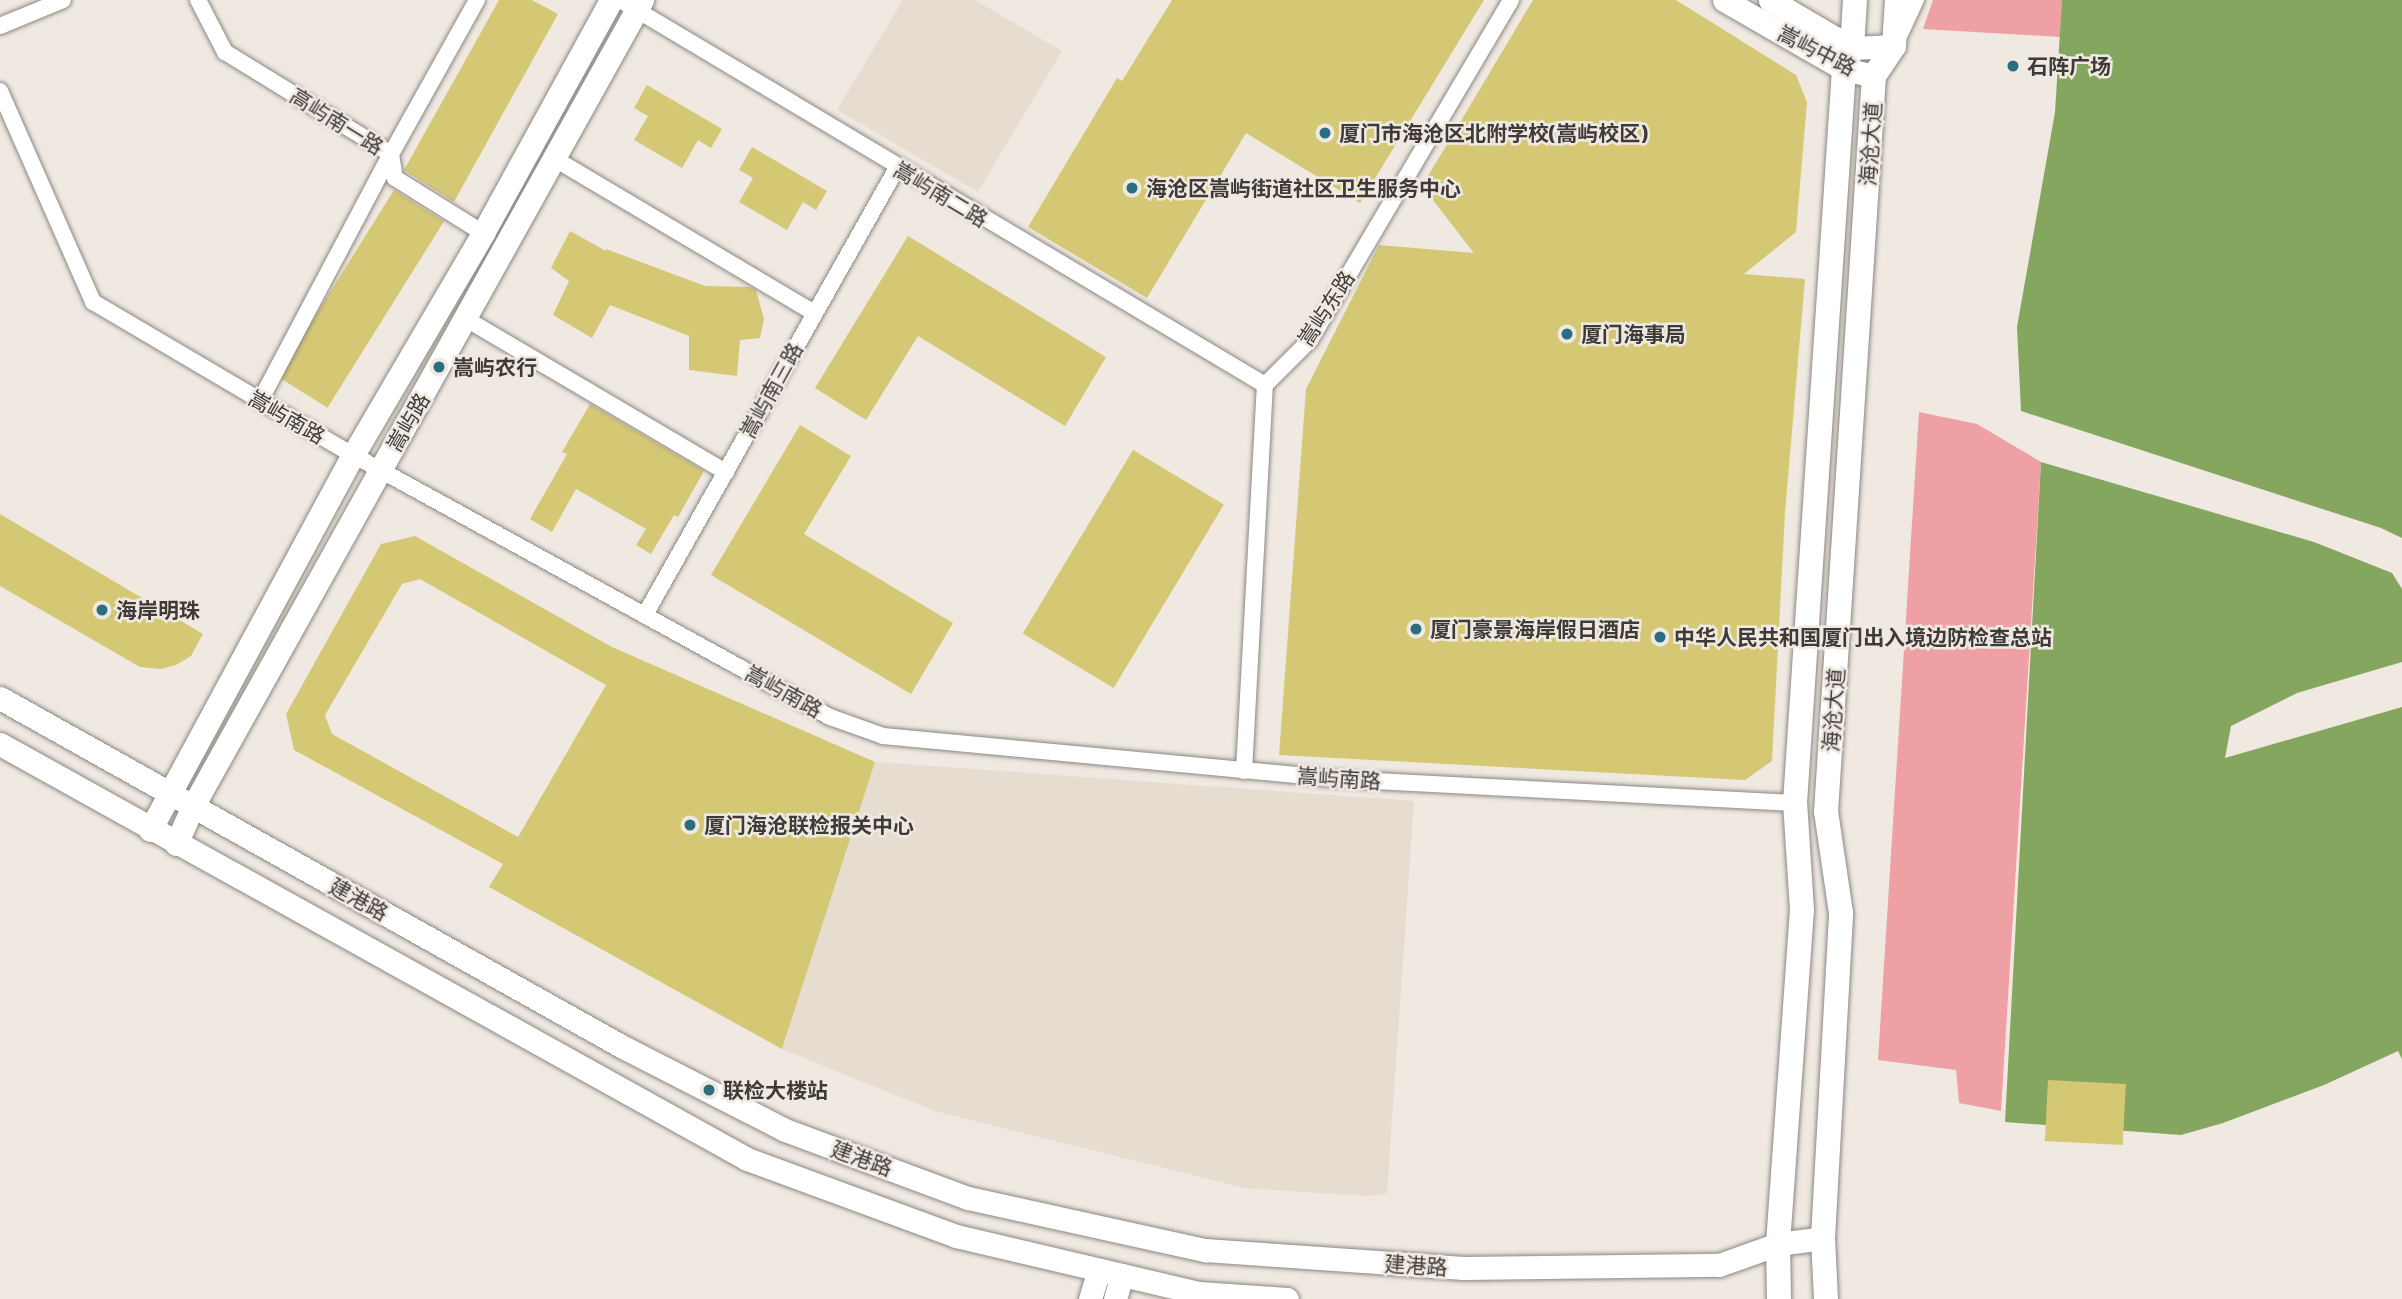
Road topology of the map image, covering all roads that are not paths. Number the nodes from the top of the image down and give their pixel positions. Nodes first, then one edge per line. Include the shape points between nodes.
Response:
1 (63, 0) edge
2 (198, 0) edge
3 (477, 0) edge
4 (611, 0) edge
5 (1511, 0) edge
6 (1724, 0) edge
7 (1770, 0) edge
8 (1855, 0) edge
9 (1897, 0) edge
10 (1916, 0) edge
11 (633, 3) edge
12 (0, 26) edge
13 (1894, 46) junction
14 (1848, 58) junction
15 (1874, 76) junction
16 (0, 91) edge
17 (391, 154) junction
18 (555, 159) junction
19 (897, 168) junction
20 (483, 233) junction
21 (814, 313) junction
22 (466, 319) junction
23 (1265, 385) junction
24 (260, 401) junction
25 (353, 455) junction
26 (380, 470) junction
27 (726, 472) junction
28 (646, 613) junction
29 (0, 698) edge
30 (0, 744) edge
31 (1244, 771) junction
32 (172, 794) junction
33 (1795, 803) junction
34 (193, 806) junction
35 (150, 830) junction
36 (176, 844) junction
37 (1822, 1238) junction
38 (1778, 1244) junction
39 (1099, 1270) junction
40 (1122, 1275) junction
41 (1090, 1299) edge
42 (1115, 1299) edge
43 (1287, 1299) edge
44 (1779, 1299) edge
45 (1826, 1299) edge

1 - 12 street
2 - 17 street, 高屿南一路 via 225,52
3 - 17 street
4 - 20 main road, 嵩屿路
5 - 23 street, 嵩屿东路 via 1310,340
6 - 14 main road, 嵩屿中路
7 - 14 main road, 嵩屿中路
8 - 14 main road, 海沧大道
9 - 13 main road, 海沧大道
10 - 13 street
11 - 18 main road, 嵩屿路
11 - 19 street, 嵩屿南二路
13 - 14 main road, 嵩屿中路
13 - 15 main road, 海沧大道
14 - 15 main road, 嵩屿中路
14 - 33 main road, 海沧大道
15 - 37 main road, 海沧大道 via 1826,812 1841,912
16 - 24 street, 嵩屿南路 via 93,302
17 - 20 street, 高屿南一路 via 395,178
17 - 24 street
18 - 21 street
18 - 22 main road, 嵩屿路
19 - 21 street, 嵩屿南三路
19 - 23 street, 嵩屿南二路
20 - 25 main road, 嵩屿路
21 - 27 street, 嵩屿南三路
22 - 26 main road, 嵩屿路
22 - 27 street
23 - 31 street
24 - 25 street, 嵩屿南路
25 - 26 street, 嵩屿南路
25 - 32 main road, 嵩屿路
26 - 28 street, 嵩屿南路
26 - 34 main road, 嵩屿路
27 - 28 street, 嵩屿南三路
28 - 31 street, 嵩屿南路 via 830,717 883,736
29 - 32 main road, 建港路
30 - 35 main road, 建港路
31 - 33 street, 嵩屿南路
32 - 34 main road, 建港路
32 - 35 main road, 嵩屿路
33 - 38 main road, 海沧大道 via 1802,910
34 - 36 main road, 嵩屿路
34 - 38 main road, 建港路 via 623,1047 785,1130 968,1198 1205,1250 1463,1268 1719,1265
35 - 36 main road, 建港路
36 - 39 main road, 建港路 via 747,1159 956,1236
37 - 38 main road, 建港路
37 - 45 main road, 海沧大道
38 - 44 main road, 海沧大道
39 - 40 main road, 建港路
39 - 41 main road
40 - 42 main road
40 - 43 main road, 建港路 via 1199,1293

